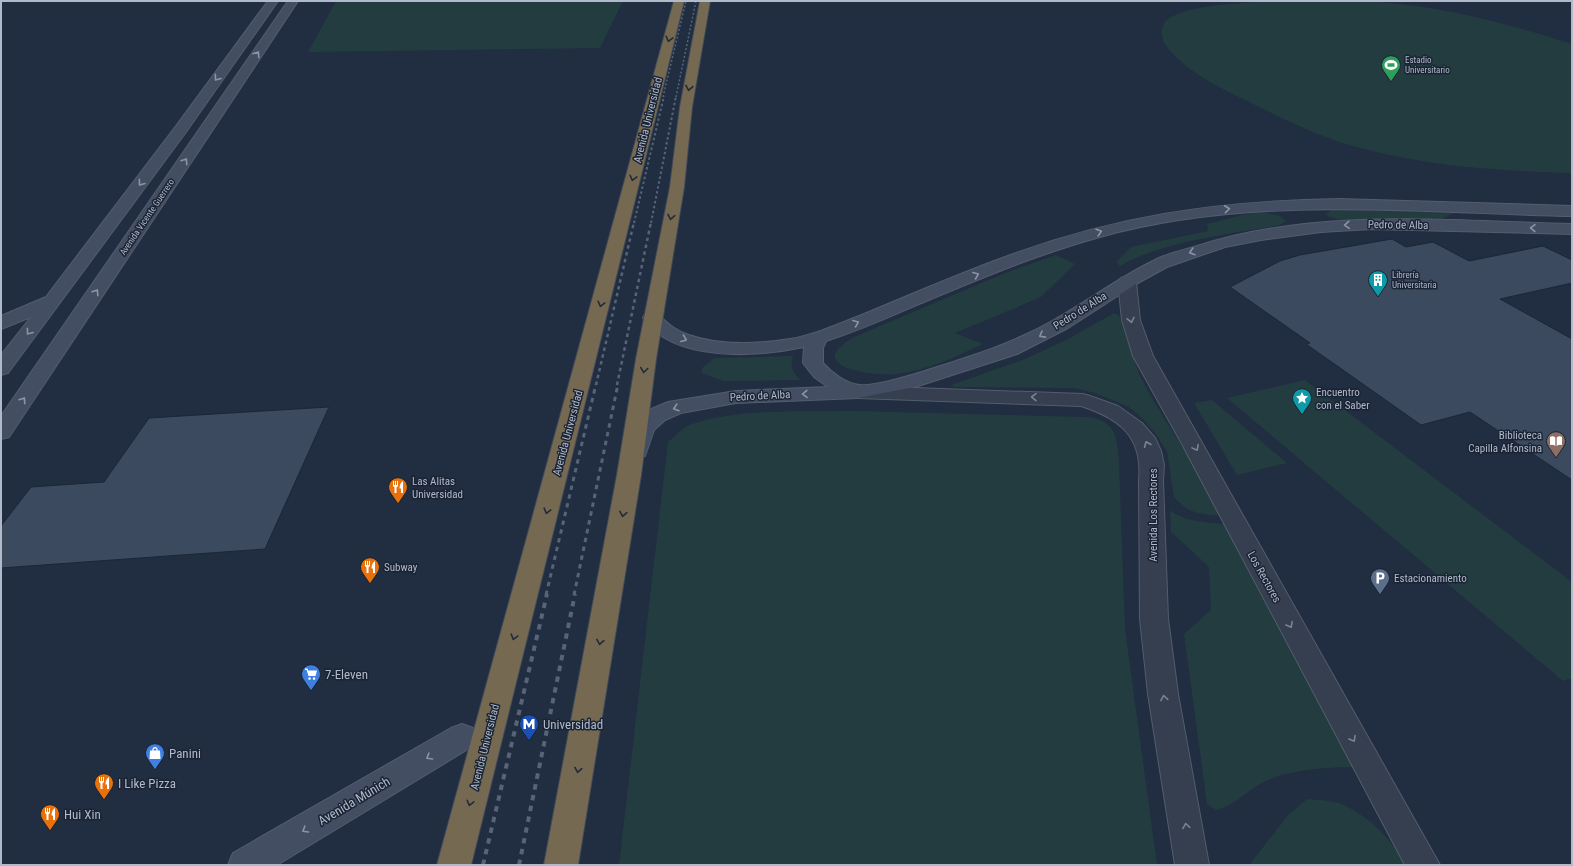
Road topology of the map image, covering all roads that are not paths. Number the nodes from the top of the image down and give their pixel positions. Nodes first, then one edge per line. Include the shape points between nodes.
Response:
1 (273, 1) edge
2 (293, 1) edge
3 (705, 1) edge
4 (681, 21) edge
5 (696, 50) junction
6 (1292, 205) junction
7 (1572, 211) edge
8 (1321, 227) junction
9 (1572, 229) edge
10 (1127, 282) junction
11 (52, 301) junction
12 (652, 318) junction
13 (1, 323) edge
14 (820, 337) junction
15 (1, 369) edge
16 (858, 392) junction
17 (1, 432) edge
18 (629, 475) junction
19 (462, 737) dead end
20 (245, 865) edge
21 (454, 865) edge
22 (561, 865) edge
23 (1192, 865) edge
24 (1423, 865) edge

1 -> 11 main road
17 -> 2 main road, Avenida Vicente Guerrero
3 - 5 highway
4 - 5 highway
4 -> 21 highway, Avenida Universidad via 559,466
5 -> 12 highway via 677,187
6 - 7 main road, Pedro de Alba
6 - 8 main road
14 -> 6 main road, Pedro de Alba via 1042,249 1115,228 1205,211
9 -> 8 main road, Pedro de Alba via 1371,224
8 -> 10 main road, Pedro de Alba via 1261,235 1216,245 1161,263
10 -> 16 main road, Pedro de Alba via 1061,324 1010,350 927,379
10 -> 24 street, Los Rectores via 1131,320 1143,356 1194,444 1253,557
11 - 13 main road
11 -> 15 main road
12 -> 14 main road, Pedro de Alba via 665,331 688,341 709,346 761,348
12 -> 18 highway
14 - 16 main road via 812,354 817,370 836,384
16 -> 18 main road, Pedro de Alba via 736,397 676,408 657,415 644,428
23 -> 16 street, Avenida Los Rectores via 1163,694 1154,619 1151,480 1153,468 1144,438 1119,414 1097,403 1083,400
18 -> 22 highway
19 -> 20 main road, Avenida Múnich

